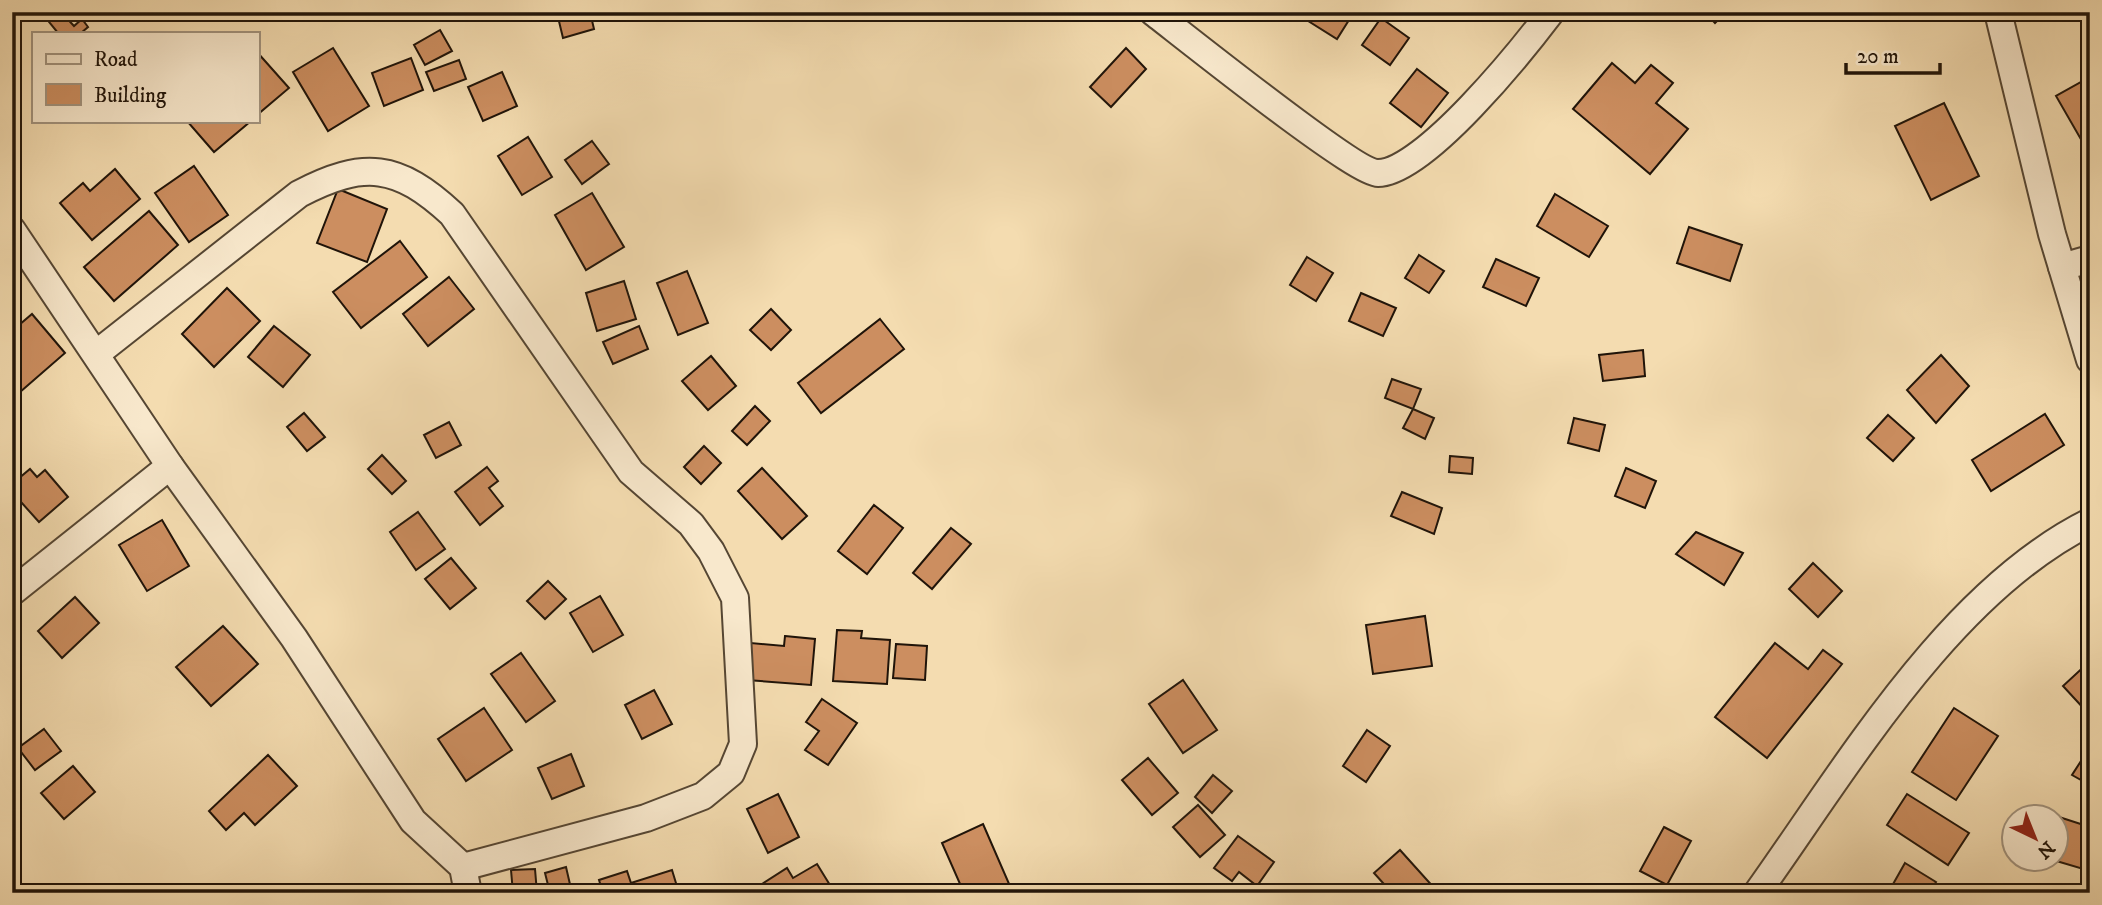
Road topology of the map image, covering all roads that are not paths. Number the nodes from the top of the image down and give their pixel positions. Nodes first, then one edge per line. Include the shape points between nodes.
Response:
1 (1153, 12) edge
2 (1551, 12) edge
3 (1998, 12) edge
4 (12, 230) edge
5 (2090, 259) edge
6 (2062, 267) junction
7 (96, 354) junction
8 (2090, 360) edge
9 (170, 466) junction
10 (2090, 522) edge
11 (12, 592) edge
12 (466, 880) edge
13 (1757, 893) edge

1 - 2 street via 1315,136 1360,167 1377,173 1396,168 1431,145 1514,61
3 - 6 street
4 - 7 street
5 - 6 street
6 - 8 street
7 - 9 street
7 - 12 street via 299,194 332,177 374,172 403,177 452,214 631,472 691,524 711,551 735,598 743,744 731,773 703,796 670,810
9 - 11 street
9 - 12 street via 294,638 413,821
10 - 13 street via 2059,537 1994,586 1910,678

